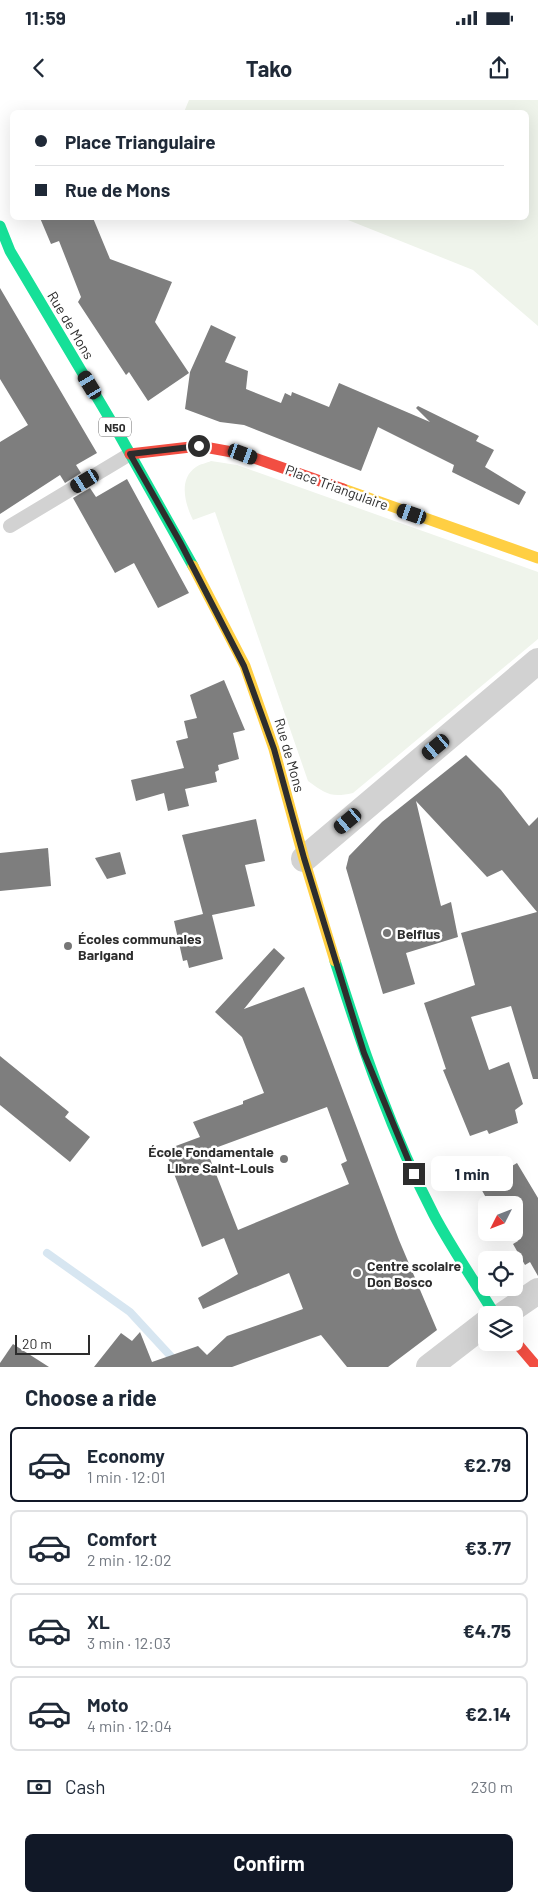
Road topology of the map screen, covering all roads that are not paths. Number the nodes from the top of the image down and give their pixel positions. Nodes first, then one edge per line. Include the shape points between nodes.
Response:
1 (0, 226) edge
2 (130, 454) junction
3 (10, 526) dead end
4 (538, 558) edge
5 (538, 660) edge
6 (304, 858) junction
7 (538, 1291) edge
8 (490, 1306) edge
9 (516, 1306) edge
10 (478, 1327) edge
11 (523, 1351) edge
12 (429, 1367) edge
13 (537, 1367) edge

1 - 2 main road, Rue de Mons / N50 via 10,251
2 - 3 lane
2 - 4 main road, Place Triangulaire via 199,446 243,454
2 - 6 main road, Rue de Mons / N50 via 244,666 274,749
5 - 6 street
6 - 8 main road, Rue de Mons / N50 via 364,1053 401,1143 434,1215
7 - 9 street
10 - 12 street
11 - 13 main road

